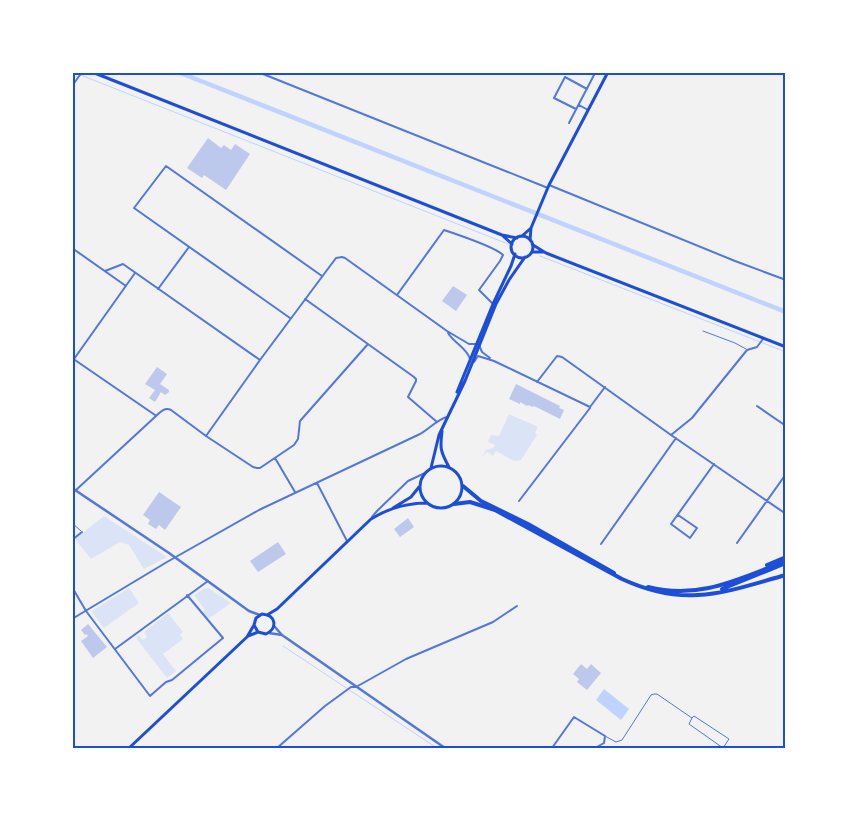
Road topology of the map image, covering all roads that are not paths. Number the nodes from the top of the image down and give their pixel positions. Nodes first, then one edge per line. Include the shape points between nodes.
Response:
1 (92, 72) edge
2 (258, 72) edge
3 (608, 72) edge
4 (81, 73) edge
5 (594, 75) dead end
6 (72, 86) edge
7 (587, 89) junction
8 (578, 104) junction
9 (576, 109) junction
10 (588, 110) junction
11 (569, 123) dead end
12 (548, 186) junction
13 (532, 226) junction
14 (502, 236) junction
15 (522, 236) junction
16 (517, 238) junction
17 (530, 240) junction
18 (512, 244) junction
19 (533, 244) junction
20 (189, 246) junction
21 (72, 248) edge
22 (532, 252) junction
23 (546, 253) junction
24 (515, 254) junction
25 (525, 257) junction
26 (105, 271) junction
27 (135, 273) junction
28 (322, 276) junction
29 (786, 280) edge
30 (126, 286) junction
31 (158, 289) junction
32 (397, 295) junction
33 (305, 300) junction
34 (493, 304) junction
35 (291, 319) junction
36 (447, 331) junction
37 (702, 331) dead end
38 (763, 339) junction
39 (368, 344) junction
40 (478, 344) junction
41 (786, 346) edge
42 (747, 350) junction
43 (73, 358) edge
44 (260, 360) junction
45 (470, 360) junction
46 (494, 361) junction
47 (468, 373) junction
48 (537, 382) junction
49 (605, 388) junction
50 (456, 397) junction
51 (757, 406) dead end
52 (590, 407) junction
53 (156, 416) junction
54 (447, 417) junction
55 (437, 422) junction
56 (786, 426) edge
57 (443, 428) junction
58 (671, 435) junction
59 (206, 436) junction
60 (676, 438) junction
61 (275, 458) junction
62 (714, 464) junction
63 (449, 467) junction
64 (432, 468) junction
65 (425, 473) junction
66 (786, 474) edge
67 (316, 483) junction
68 (463, 486) junction
69 (420, 487) junction
70 (72, 488) edge
71 (76, 490) junction
72 (295, 492) junction
73 (767, 500) junction
74 (519, 501) dead end
75 (427, 503) junction
76 (454, 504) junction
77 (388, 510) junction
78 (786, 514) edge
79 (678, 515) junction
80 (371, 519) junction
81 (72, 523) edge
82 (82, 532) joint
83 (72, 540) edge
84 (347, 541) junction
85 (737, 543) dead end
86 (600, 544) dead end
87 (176, 558) junction
88 (786, 560) edge
89 (786, 575) edge
90 (208, 580) junction
91 (72, 587) edge
92 (706, 594) junction
93 (187, 595) junction
94 (517, 606) dead end
95 (277, 609) junction
96 (86, 611) junction
97 (249, 611) junction
98 (260, 615) junction
99 (267, 615) junction
100 (72, 619) edge
101 (272, 619) junction
102 (255, 620) junction
103 (254, 625) junction
104 (274, 626) junction
105 (258, 632) junction
106 (269, 633) junction
107 (282, 635) junction
108 (247, 637) junction
109 (115, 650) junction
110 (356, 687) junction
111 (692, 718) junction
112 (605, 736) junction
113 (129, 748) edge
114 (277, 748) edge
115 (444, 748) edge
116 (552, 748) edge
117 (595, 748) edge

1 - 14 main road
2 - 12 street
3 - 10 main road
4 - 6 street
5 - 7 street
7 - 8 street
7 - 9 street via 565,77 554,98
8 - 9 street
8 - 10 street
9 - 11 street
10 - 12 main road
12 - 13 main road
12 - 29 street
13 - 15 main road
13 - 17 main road
14 - 16 main road
14 - 18 main road
15 - 16 main road
15 - 17 main road
16 - 18 main road
17 - 19 main road
18 - 24 main road
19 - 22 main road
19 - 23 main road
20 - 28 street via 134,208 166,166
20 - 31 street
20 - 35 street
21 - 26 street
22 - 23 main road
22 - 25 main road
23 - 38 main road
24 - 25 main road
24 - 34 main road
25 - 40 main road via 501,294
26 - 27 street via 122,264
26 - 30 street
27 - 30 street
27 - 31 street
28 - 32 street via 335,259 342,257
28 - 33 street
30 - 43 street
31 - 44 street
32 - 34 street via 444,230 503,255 479,290
32 - 36 street
33 - 35 street
33 - 39 street
34 - 40 main road
35 - 44 street
36 - 40 street via 469,344
36 - 45 street via 467,352
37 - 42 lane
38 - 41 main road
38 - 42 street via 757,347
39 - 55 street via 416,379 408,397
39 - 61 street via 300,421 294,445
40 - 45 main road
40 - 46 street via 482,352
40 - 47 main road
42 - 58 street via 692,418
43 - 53 street
44 - 59 street
45 - 50 main road
46 - 47 street via 478,356
46 - 48 street
47 - 50 main road
48 - 49 street via 557,356
48 - 52 street
49 - 52 street
49 - 58 street
50 - 54 main road
51 - 56 street
52 - 74 street
53 - 59 street via 169,409
53 - 71 street
54 - 55 street
54 - 57 main road
55 - 67 street via 420,434
57 - 63 main road via 442,456
57 - 64 main road via 437,440
58 - 60 street
59 - 61 street via 255,468
60 - 62 street
60 - 86 street
61 - 72 street
62 - 73 street
62 - 79 street
63 - 64 main road
63 - 68 main road via 458,474
64 - 65 main road
65 - 69 main road
65 - 80 street via 410,479
66 - 73 street
67 - 72 street
67 - 84 street
68 - 76 main road via 461,496
68 - 88 highway via 481,500 622,577 661,590 712,588
69 - 75 main road via 421,496
69 - 77 main road via 411,497
70 - 71 street
71 - 87 street
72 - 87 street
73 - 78 street
73 - 85 street
75 - 76 main road via 442,508
75 - 77 main road
76 - 92 highway via 470,502 495,510 611,574 653,591 689,596
77 - 80 main road
79 - 79 street via 697,528 690,538 671,524
80 - 84 main road
81 - 82 lane
82 - 83 street
84 - 95 main road
87 - 90 street
87 - 96 street
88 - 92 highway
89 - 92 highway
90 - 93 street
90 - 97 street
91 - 96 street
93 - 109 street
93 - 109 street via 223,638 172,680 150,696
94 - 110 street via 493,622 406,659
95 - 99 main road
95 - 101 main road
96 - 100 street
96 - 109 street
97 - 98 street
97 - 102 street
98 - 99 main road
98 - 102 main road
99 - 101 main road
101 - 104 main road
102 - 103 main road
103 - 105 main road
103 - 108 main road
104 - 106 main road
104 - 107 street
105 - 106 main road
105 - 108 main road
106 - 107 street
107 - 110 street
108 - 113 main road
110 - 114 street via 351,687 325,706
110 - 115 street
111 - 111 lane via 689,724 724,748 729,739 694,716
111 - 112 lane via 654,694 622,740 616,742
112 - 116 street via 574,717
112 - 117 street via 604,744

